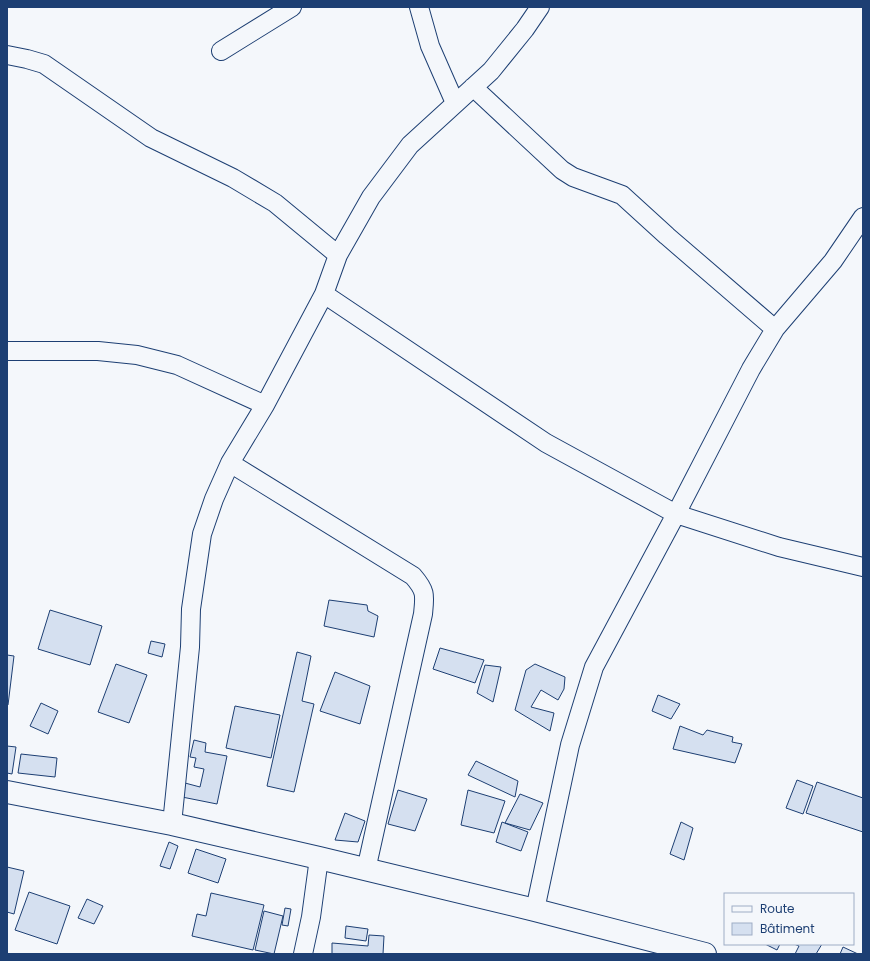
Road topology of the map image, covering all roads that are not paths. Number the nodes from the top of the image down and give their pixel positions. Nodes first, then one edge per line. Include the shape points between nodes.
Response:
1 (292, 7) edge
2 (419, 7) edge
3 (540, 7) edge
4 (221, 51) dead end
5 (7, 55) edge
6 (473, 87) junction
7 (455, 103) junction
8 (861, 226) edge
9 (338, 255) junction
10 (324, 294) junction
11 (775, 329) junction
12 (7, 350) edge
13 (265, 405) junction
14 (230, 462) junction
15 (676, 514) junction
16 (863, 567) edge
17 (7, 792) edge
18 (172, 824) junction
19 (319, 858) junction
20 (366, 870) junction
21 (535, 910) junction
22 (303, 954) edge
23 (705, 954) edge

1 - 4 street
2 - 7 street via 430,46
3 - 6 street via 526,29 491,71
5 - 9 street via 44,64 151,138 233,178 274,203
6 - 7 street
6 - 11 street via 562,170 573,177 622,195
7 - 9 street via 410,145 371,197
8 - 11 street
9 - 10 street
10 - 13 street
10 - 15 street via 546,444
11 - 15 street via 751,369
12 - 13 street via 98,351 137,355 177,365
13 - 14 street
14 - 18 street via 202,534 192,608
14 - 20 street via 413,576 422,587 425,598 423,614
15 - 16 street via 779,547
15 - 21 street via 594,667 570,745
17 - 18 street
18 - 19 street
19 - 20 street
19 - 22 street via 312,917
20 - 21 street
21 - 23 street

